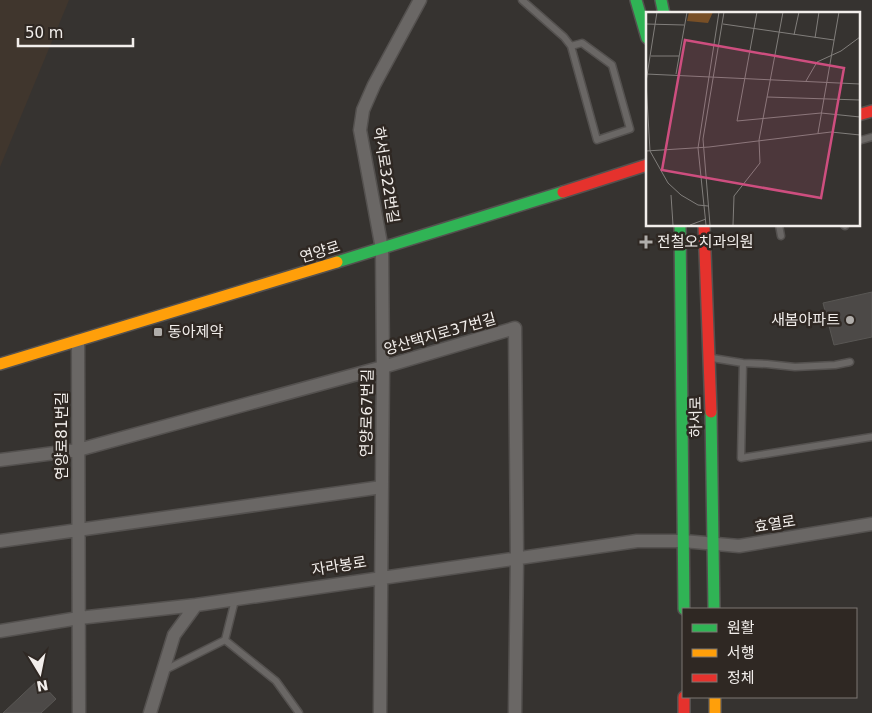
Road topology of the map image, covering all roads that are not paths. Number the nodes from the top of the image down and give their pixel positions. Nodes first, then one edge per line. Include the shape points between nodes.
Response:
1 (420, 0) edge
2 (522, 0) edge
3 (636, 0) edge
4 (646, 35) edge
5 (571, 46) junction
6 (646, 165) edge
7 (680, 226) edge
8 (704, 226) edge
9 (778, 226) edge
10 (781, 236) dead end
11 (382, 249) junction
12 (78, 341) junction
13 (710, 358) junction
14 (850, 362) dead end
15 (743, 363) junction
16 (0, 364) edge
17 (384, 367) junction
18 (872, 437) edge
19 (78, 450) junction
20 (0, 460) edge
21 (382, 487) junction
22 (872, 524) edge
23 (78, 530) junction
24 (0, 541) edge
25 (683, 541) junction
26 (712, 543) junction
27 (517, 558) junction
28 (381, 576) junction
29 (235, 598) junction
30 (196, 604) junction
31 (684, 608) edge
32 (714, 608) edge
33 (79, 618) junction
34 (0, 631) edge
35 (225, 640) junction
36 (165, 670) junction
37 (684, 698) edge
38 (715, 698) edge
39 (79, 713) edge
40 (150, 713) edge
41 (299, 713) edge
42 (380, 713) edge
43 (515, 713) edge
44 (684, 713) edge
45 (715, 713) edge

1 - 11 street, 하서로322번길 via 363,110 360,130
2 - 5 lane
3 - 4 main road
5 - 5 lane via 597,140 630,129 612,66 582,43
6 - 11 main road, 연양로
7 - 25 main road, 하서로
8 - 13 main road, 하서로
9 - 10 lane
11 - 12 main road, 연양로
11 - 17 street, 연양로67번길
12 - 16 main road, 연양로
12 - 19 street, 연양로81번길
13 - 15 lane
13 - 26 main road, 하서로
14 - 15 lane via 795,367
15 - 18 lane via 741,458
17 - 19 street, 양산택지로37번길
17 - 21 street, 연양로67번길
17 - 27 street, 양산택지로37번길 via 515,328
19 - 20 street, 양산택지로37번길
19 - 23 street, 연양로81번길
21 - 23 street
21 - 28 street, 연양로67번길
22 - 26 street, 효열로 via 739,546
23 - 24 street
23 - 33 street, 연양로81번길
25 - 26 street, 효열로
25 - 27 street, 자라봉로 via 637,541
25 - 31 main road, 하서로
26 - 32 main road, 하서로
27 - 28 street, 자라봉로
27 - 43 street, 양산택지로37번길
28 - 29 street, 자라봉로
28 - 42 street, 연양로67번길
29 - 30 street, 자라봉로
29 - 35 lane
30 - 33 street, 자라봉로
30 - 36 street via 174,635
33 - 34 street, 자라봉로
33 - 39 street, 연양로81번길
35 - 36 lane
35 - 41 lane via 276,681
36 - 40 street
37 - 44 main road
38 - 45 main road

